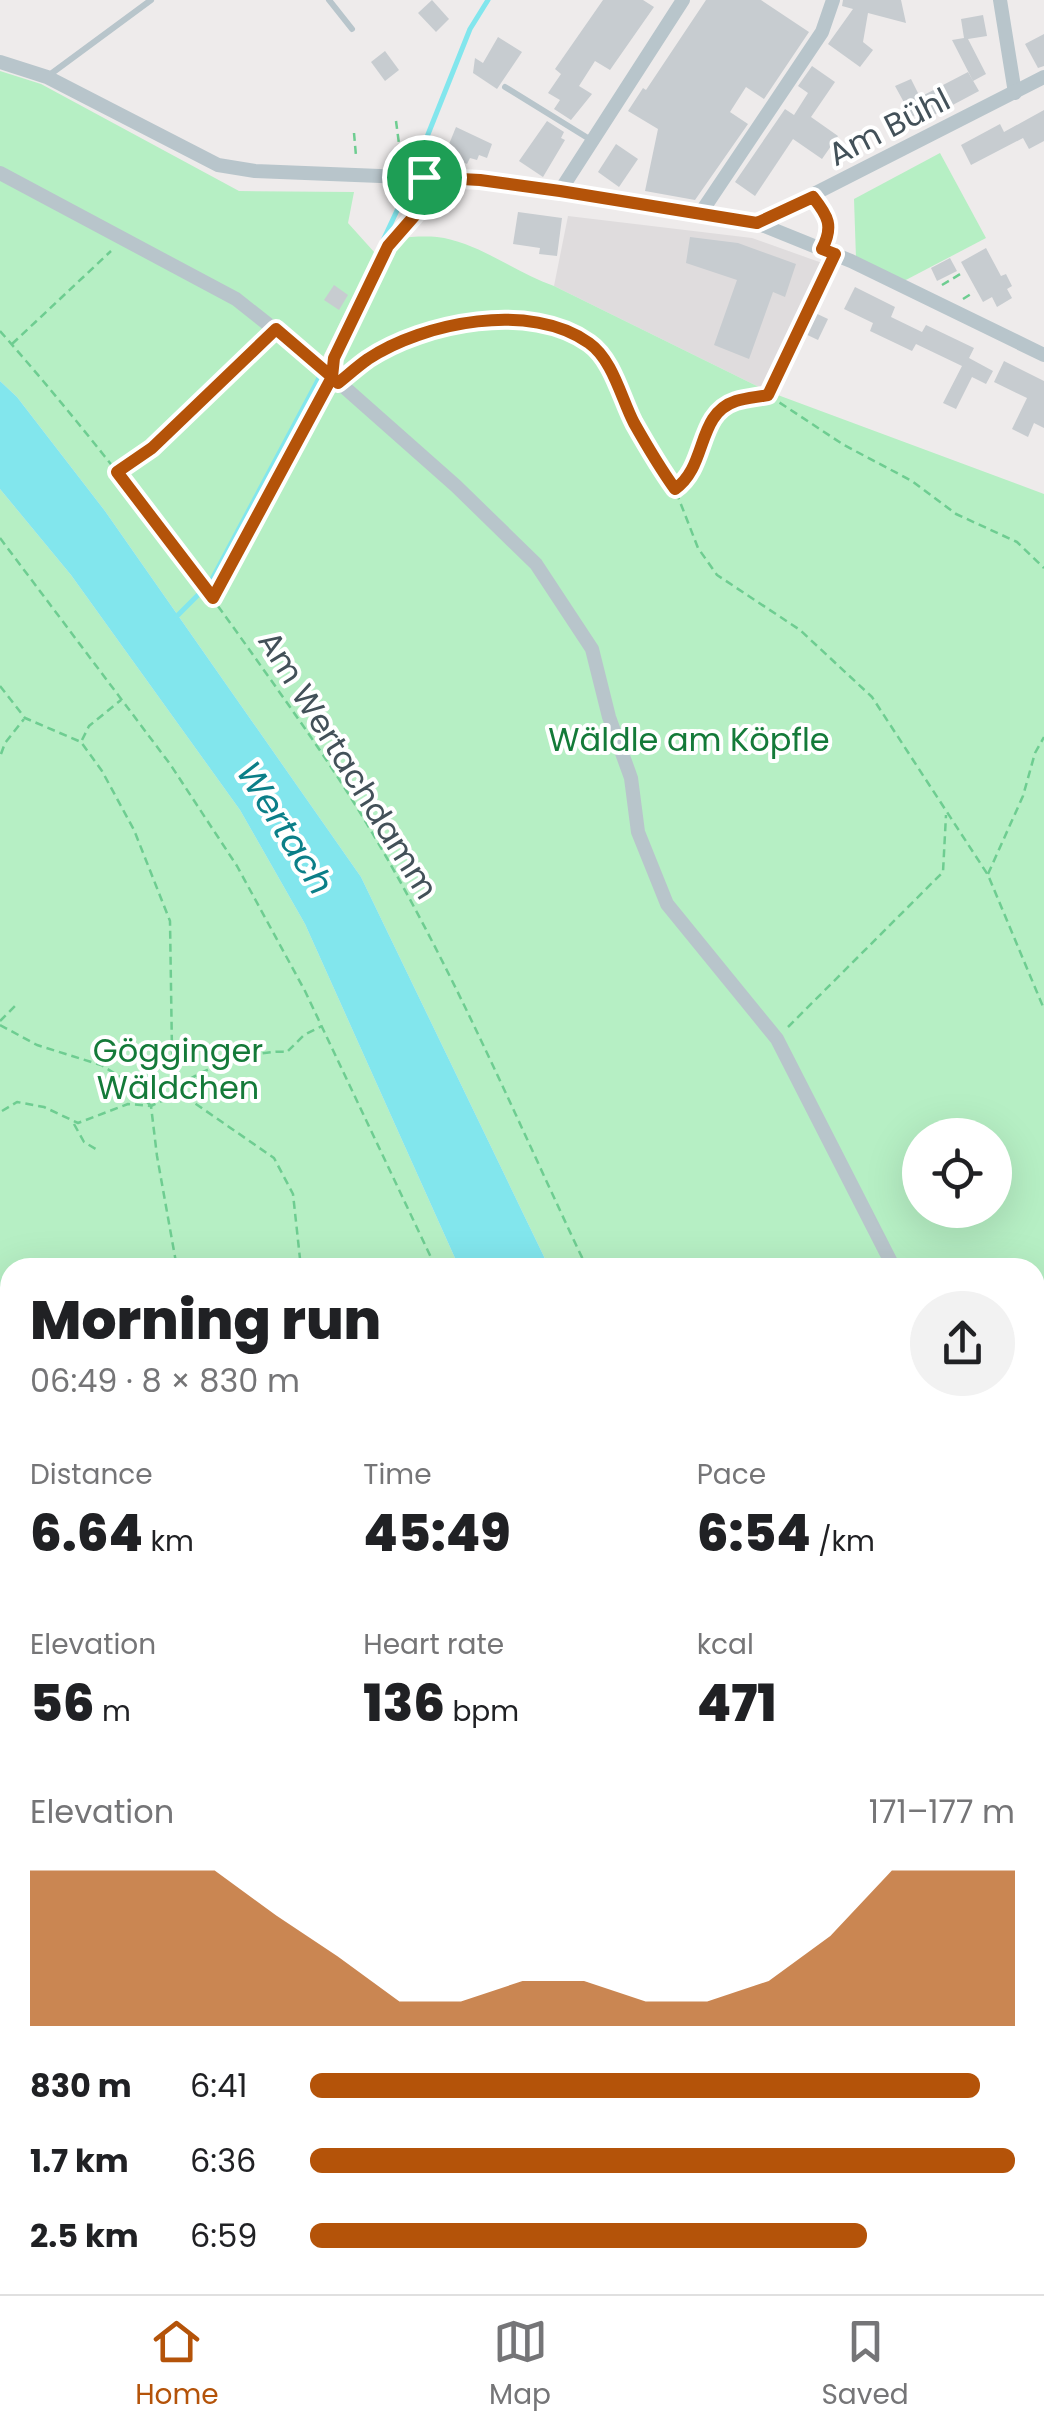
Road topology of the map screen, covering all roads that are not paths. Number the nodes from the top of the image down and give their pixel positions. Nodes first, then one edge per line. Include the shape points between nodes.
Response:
1 (151, 0) edge
2 (329, 0) edge
3 (683, 0) edge
4 (833, 0) edge
5 (1000, 0) edge
6 (352, 29) dead end
7 (0, 62) edge
8 (47, 77) junction
9 (1044, 77) edge
10 (505, 87) dead end
11 (1015, 93) junction
12 (592, 141) junction
13 (0, 173) edge
14 (560, 191) junction
15 (813, 197) junction
16 (700, 214) junction
17 (757, 223) junction
18 (828, 252) junction
19 (1044, 355) edge
20 (889, 1258) edge

1 - 8 lane
2 - 6 lane
3 - 12 street
4 - 16 street via 822,32
5 - 11 street
7 - 8 street
8 - 14 street via 218,165
9 - 11 street, Am Bühl
10 - 12 lane
11 - 15 street, Am Bühl
12 - 14 street
13 - 20 street via 236,299 456,486 536,564 592,648 631,778 638,832 667,904 776,1039
14 - 16 street
15 - 17 street, Am Bühl
15 - 18 lane via 828,217
16 - 17 street
17 - 18 street
18 - 19 street

